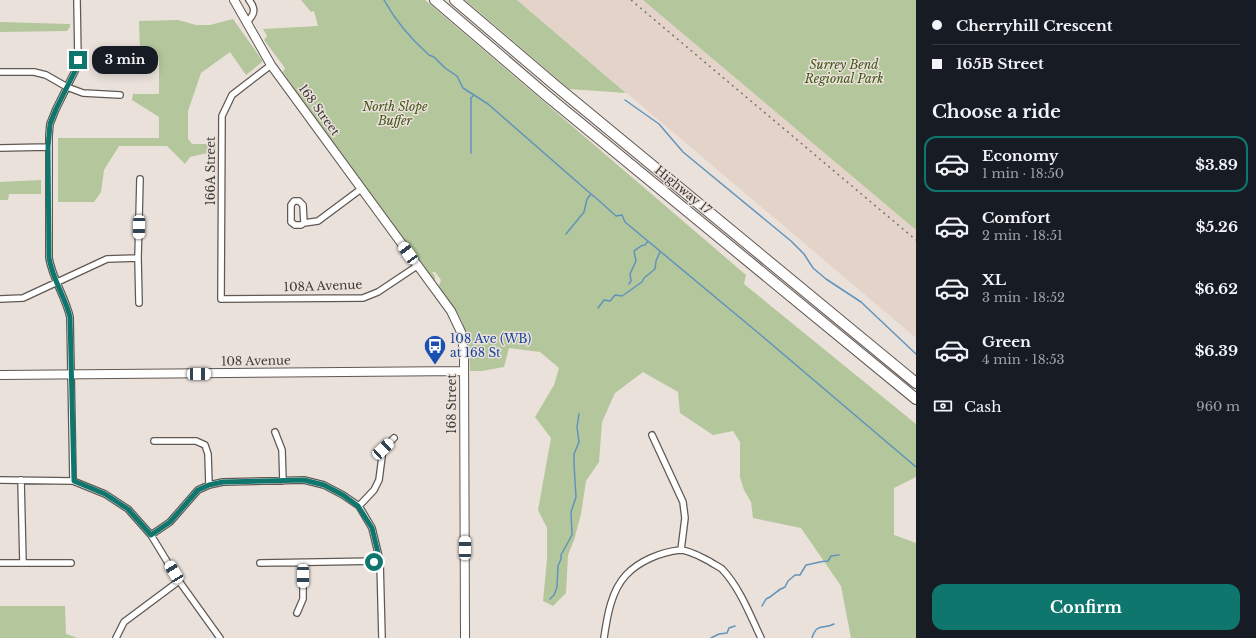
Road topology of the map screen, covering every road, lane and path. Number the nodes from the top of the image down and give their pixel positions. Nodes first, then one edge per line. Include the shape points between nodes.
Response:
1 (77, 0) edge
2 (234, 0) edge
3 (249, 0) edge
4 (435, 0) edge
5 (455, 0) edge
6 (247, 22) junction
7 (271, 65) junction
8 (0, 72) edge
9 (68, 87) junction
10 (120, 95) dead end
11 (48, 147) junction
12 (0, 148) edge
13 (140, 179) dead end
14 (361, 189) junction
15 (304, 223) dead end
16 (138, 258) junction
17 (417, 266) junction
18 (56, 283) junction
19 (0, 299) edge
20 (221, 299) joint
21 (139, 303) dead end
22 (464, 371) junction
23 (0, 375) edge
24 (71, 375) junction
25 (916, 383) edge
26 (916, 399) edge
27 (275, 432) dead end
28 (652, 435) dead end
29 (394, 438) dead end
30 (154, 441) dead end
31 (0, 480) edge
32 (21, 480) junction
33 (74, 481) junction
34 (283, 481) junction
35 (209, 485) junction
36 (358, 506) junction
37 (151, 535) junction
38 (682, 550) junction
39 (380, 561) junction
40 (71, 562) dead end
41 (0, 563) edge
42 (23, 563) junction
43 (260, 563) dead end
44 (303, 563) junction
45 (179, 581) junction
46 (297, 613) dead end
47 (116, 638) edge
48 (220, 638) edge
49 (382, 638) edge
50 (465, 638) edge
51 (604, 638) edge
52 (761, 638) edge

1 - 9 street via 78,60
2 - 6 street, 168 Street
3 - 6 street via 254,11
4 - 26 highway, Highway 17 via 546,95
5 - 25 highway, Highway 17
6 - 7 street, 168 Street
7 - 14 street, 168 Street
7 - 20 street, 166A Street via 232,95 222,116
8 - 9 street via 34,72 46,75
9 - 10 street via 83,93
9 - 11 street via 50,124
11 - 12 street
11 - 18 street via 48,250 51,272
13 - 16 street
14 - 15 street via 318,221
14 - 17 street, 168 Street
16 - 18 street via 107,259
16 - 21 street
17 - 20 street, 108A Avenue via 378,292 363,298
17 - 22 street, 168 Street via 451,312 460,332
18 - 19 street via 23,298
18 - 24 street via 67,304 70,317
22 - 24 street, 108 Avenue
22 - 50 street, 168 Street
23 - 24 street, 108 Avenue
24 - 33 street
27 - 34 street via 282,450
28 - 38 street via 683,502 685,518
29 - 36 street via 383,449 380,480
30 - 35 street via 196,441 205,445 208,454
31 - 32 street
32 - 33 street
32 - 42 street
33 - 37 street via 105,494 128,509
34 - 35 street via 223,482
34 - 36 street via 304,480 324,485
35 - 37 street via 198,490 170,522
36 - 39 street via 372,528
37 - 45 street
38 - 51 street via 654,556 640,563 625,576 608,612
38 - 52 street via 700,556 721,568 737,589
39 - 44 street
39 - 49 street
40 - 42 street
41 - 42 street
43 - 44 street
44 - 46 street via 303,599
45 - 47 street via 124,622
45 - 48 street

